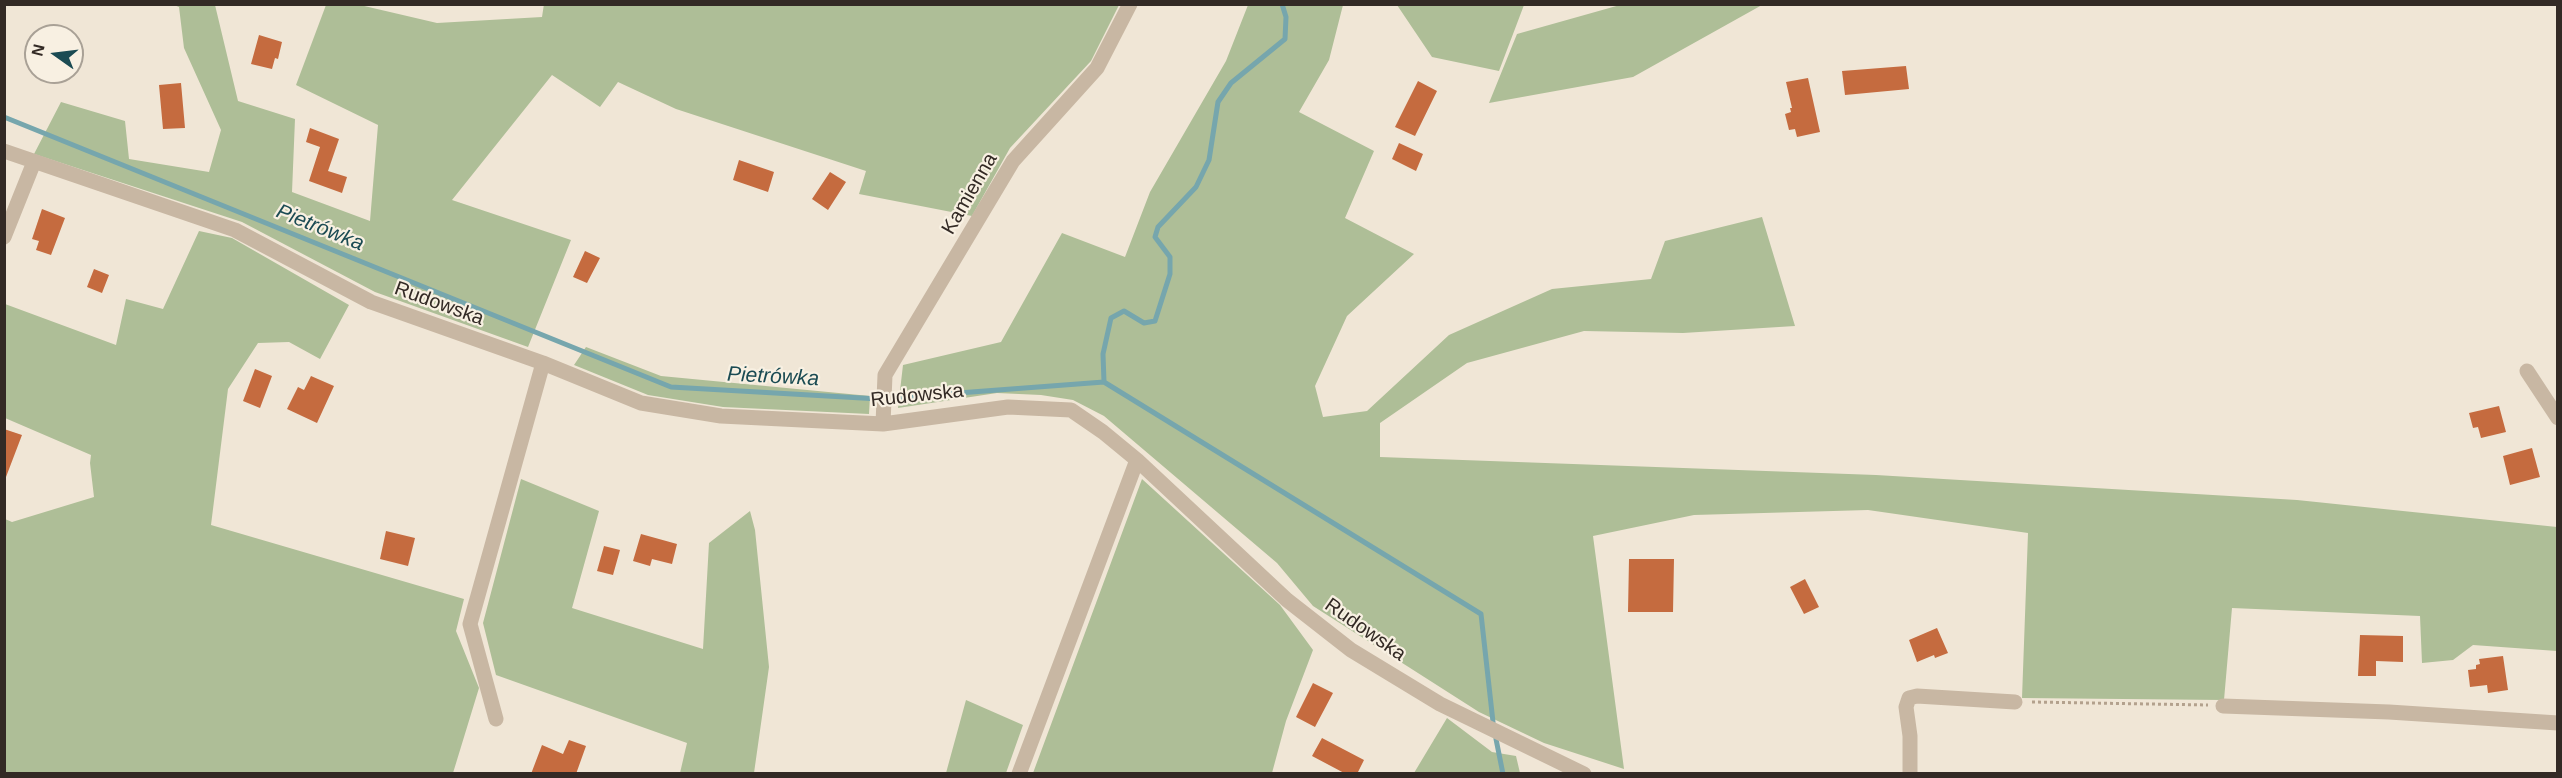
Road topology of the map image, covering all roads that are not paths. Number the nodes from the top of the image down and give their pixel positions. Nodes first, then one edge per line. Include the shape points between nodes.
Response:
1 (1130, 4) edge
2 (4, 151) edge
3 (34, 162) junction
4 (4, 237) edge
5 (543, 363) junction
6 (2527, 371) dead end
7 (2558, 418) edge
8 (883, 424) junction
9 (1137, 460) junction
10 (2015, 702) road end
11 (2223, 706) road end
12 (496, 719) dead end
13 (2558, 723) edge
14 (1019, 774) edge
15 (1584, 774) edge
16 (1910, 774) edge

1 - 8 street, Kamienna via 1097,68 1013,161 885,375
2 - 3 street, Rudowska
3 - 4 street
3 - 5 street, Rudowska via 235,230 371,302
5 - 8 street, Rudowska via 641,403 720,416
5 - 12 street via 470,624
6 - 7 street
8 - 9 street, Rudowska via 1008,406 1071,410
9 - 14 street
9 - 15 street, Rudowska via 1287,600 1351,650 1440,704
10 - 16 street via 1909,698 1906,707
11 - 13 street

